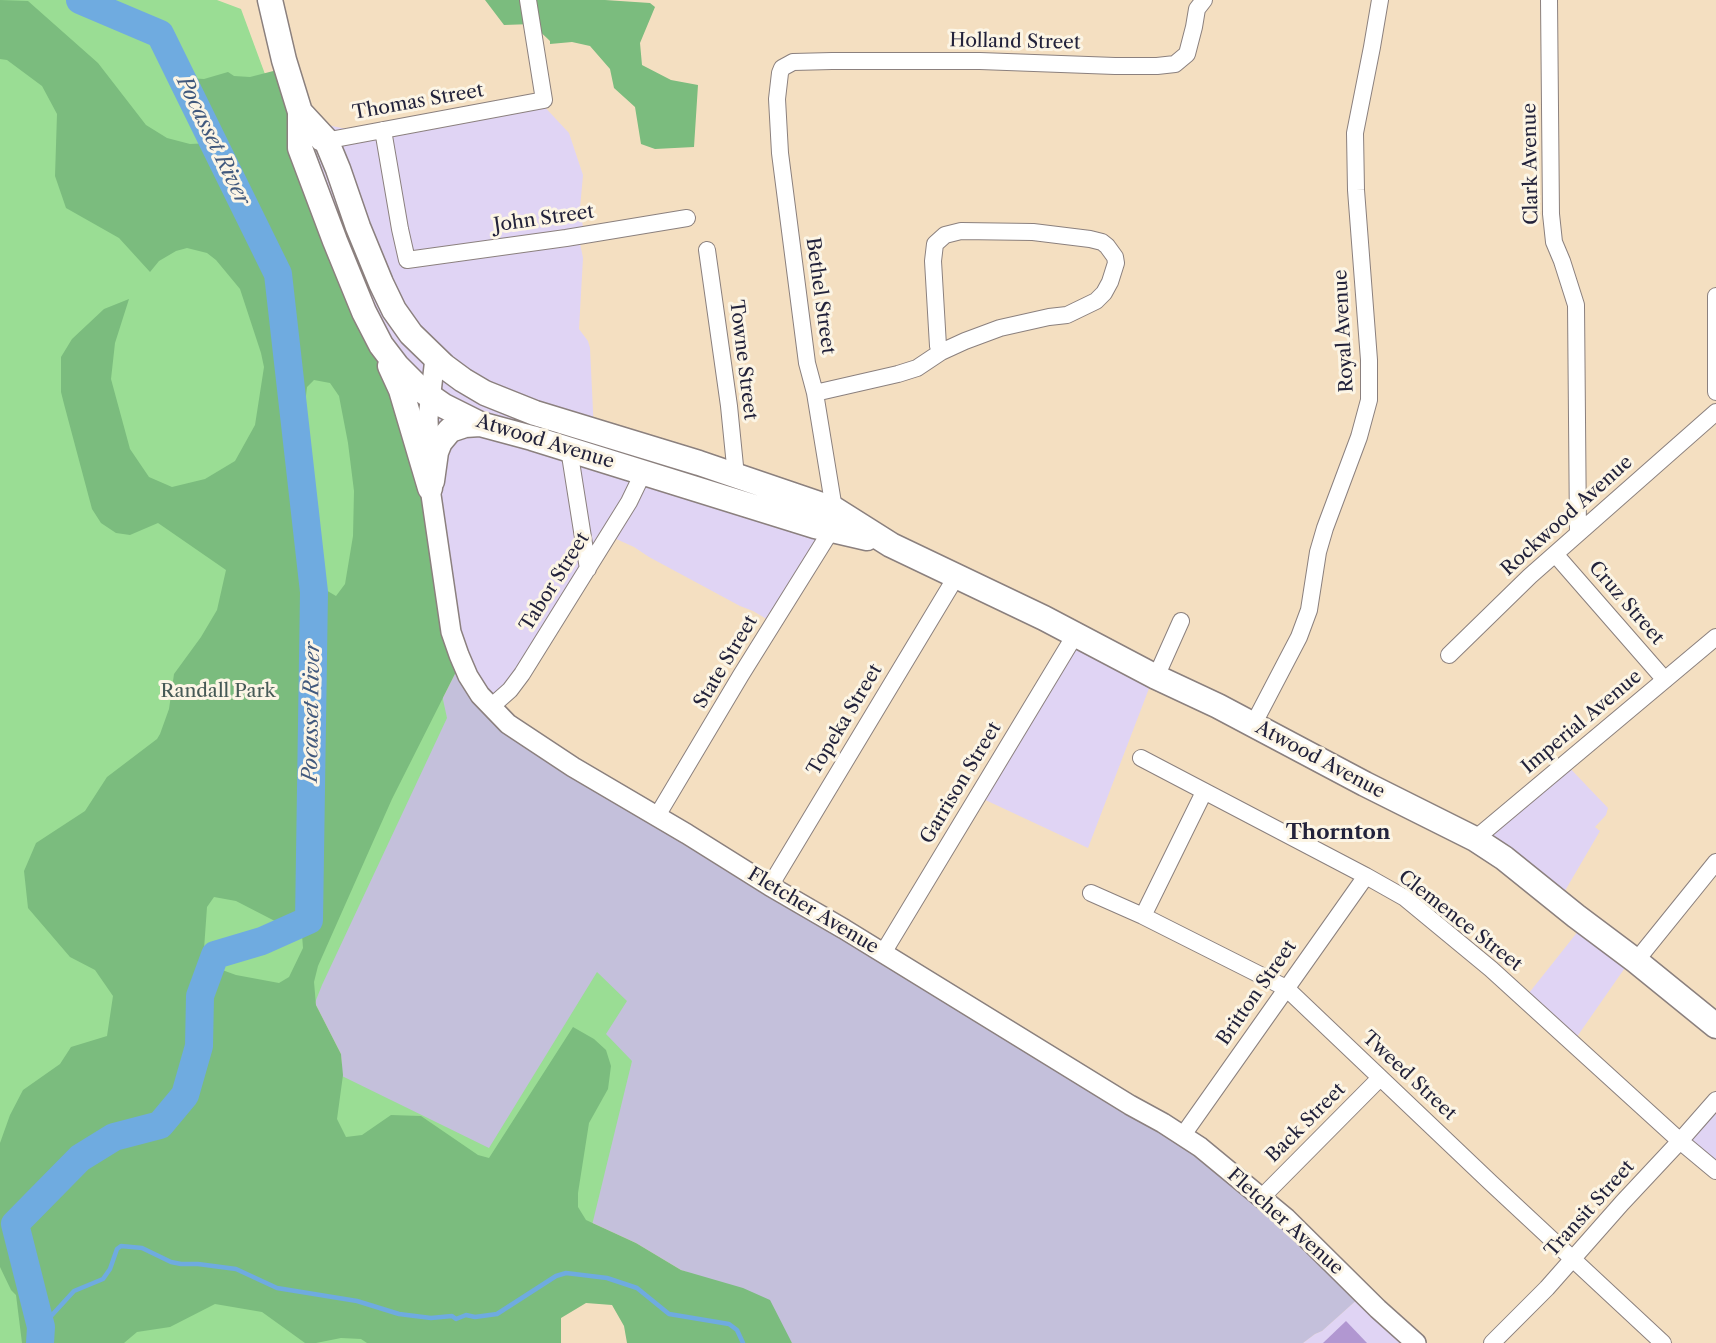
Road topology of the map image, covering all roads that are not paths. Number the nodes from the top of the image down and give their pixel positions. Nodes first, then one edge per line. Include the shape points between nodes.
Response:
1 (270, 0) edge
2 (528, 0) edge
3 (1203, 0) edge
4 (1380, 0) edge
5 (1549, 0) edge
6 (782, 68) joint
7 (300, 112) junction
8 (383, 130) junction
9 (326, 140) junction
10 (300, 148) junction
11 (687, 218) dead end
12 (707, 250) dead end
13 (1716, 296) edge
14 (381, 345) junction
15 (941, 352) junction
16 (435, 358) junction
17 (1716, 392) edge
18 (815, 393) junction
19 (430, 397) junction
20 (1716, 412) edge
21 (480, 424) junction
22 (569, 449) junction
23 (643, 473) junction
24 (736, 476) junction
25 (430, 488) junction
26 (833, 519) junction
27 (1578, 533) junction
28 (1555, 554) junction
29 (588, 569) junction
30 (957, 577) junction
31 (1181, 621) dead end
32 (1075, 635) junction
33 (1716, 636) edge
34 (1449, 655) dead end
35 (1156, 677) junction
36 (1665, 680) junction
37 (492, 706) junction
38 (1253, 725) junction
39 (1141, 758) dead end
40 (1204, 792) junction
41 (657, 816) junction
42 (1475, 839) junction
43 (1716, 862) edge
44 (1366, 876) junction
45 (770, 886) junction
46 (1091, 893) dead end
47 (1143, 916) junction
48 (883, 954) junction
49 (1636, 961) junction
50 (1286, 988) junction
51 (1716, 1026) edge
52 (1380, 1077) junction
53 (1716, 1100) edge
54 (1182, 1135) junction
55 (1680, 1141) junction
56 (1716, 1171) edge
57 (1262, 1197) junction
58 (1574, 1259) junction
59 (1416, 1343) edge
60 (1492, 1343) edge
61 (1663, 1343) edge

1 - 7 main road, Atwood Avenue
2 - 8 street, Thomas Street via 544,100
3 - 6 street, Holland Street via 1189,48 1175,64 832,61 793,62
4 - 38 street, Royal Avenue via 1355,133 1369,400 1318,552 1309,610
5 - 27 street, Clark Avenue via 1551,214 1554,242 1576,305
6 - 18 street, Bethel Street via 777,99 780,153 807,363
7 - 9 main road, Atwood Avenue
7 - 10 main road, Atwood Avenue
8 - 9 street, Thomas Street
8 - 11 street, John Street via 407,260
9 - 10 street, Thomas Street
9 - 16 main road, Atwood Avenue via 394,310
10 - 14 main road, Atwood Avenue
12 - 24 street, Towne Street
13 - 17 street
14 - 19 main road, Atwood Avenue
14 - 25 main road via 401,390
15 - 15 street via 1000,328 1067,315 1096,301 1111,282 1115,257 1102,242 1090,239 1021,232 945,235 935,244 933,261
15 - 18 street via 908,371
16 - 19 street, Fletcher Avenue
16 - 24 main road, Atwood Avenue via 485,393 522,408
18 - 26 street, Bethel Street
19 - 21 main road, Atwood Avenue
19 - 25 street, Fletcher Avenue
20 - 27 street, Rockwood Avenue
21 - 22 main road, Atwood Avenue
21 - 25 main road via 450,430 440,442
22 - 23 main road, Atwood Avenue
22 - 29 street
23 - 26 main road, Atwood Avenue via 815,526
23 - 29 street, Tabor Street
24 - 26 main road, Atwood Avenue
25 - 37 street, Fletcher Avenue via 451,632 468,676
26 - 30 main road, Atwood Avenue
26 - 41 street, State Street
27 - 28 street, Rockwood Avenue
28 - 34 street, Rockwood Avenue
28 - 36 street, Cruz Street
29 - 37 street, Tabor Street via 522,674
30 - 32 main road, Atwood Avenue
30 - 45 street, Topeka Street
31 - 35 street
32 - 35 main road, Atwood Avenue
32 - 48 street, Garrison Street
33 - 36 street, Imperial Avenue
35 - 38 main road, Atwood Avenue
36 - 42 street, Imperial Avenue
37 - 41 street, Fletcher Avenue via 508,724 557,757
38 - 42 main road, Atwood Avenue
39 - 40 street, Clemence Street
40 - 44 street, Clemence Street
40 - 47 street
41 - 45 street, Fletcher Avenue
42 - 49 main road, Atwood Avenue
43 - 49 street
44 - 50 street, Britton Street
44 - 55 street, Clemence Street via 1405,898 1491,969
45 - 48 street, Fletcher Avenue
46 - 47 street, Tweed Street
47 - 50 street, Tweed Street
48 - 54 street, Fletcher Avenue
49 - 51 main road, Atwood Avenue
50 - 52 street, Tweed Street
50 - 54 street, Britton Street
52 - 57 street, Back Street
52 - 58 street, Tweed Street
53 - 55 street, Transit Street
54 - 57 street, Fletcher Avenue
55 - 56 street, Clemence Street
55 - 58 street, Transit Street
57 - 59 street, Fletcher Avenue
58 - 60 street, Transit Street
58 - 61 street, Tweed Street

